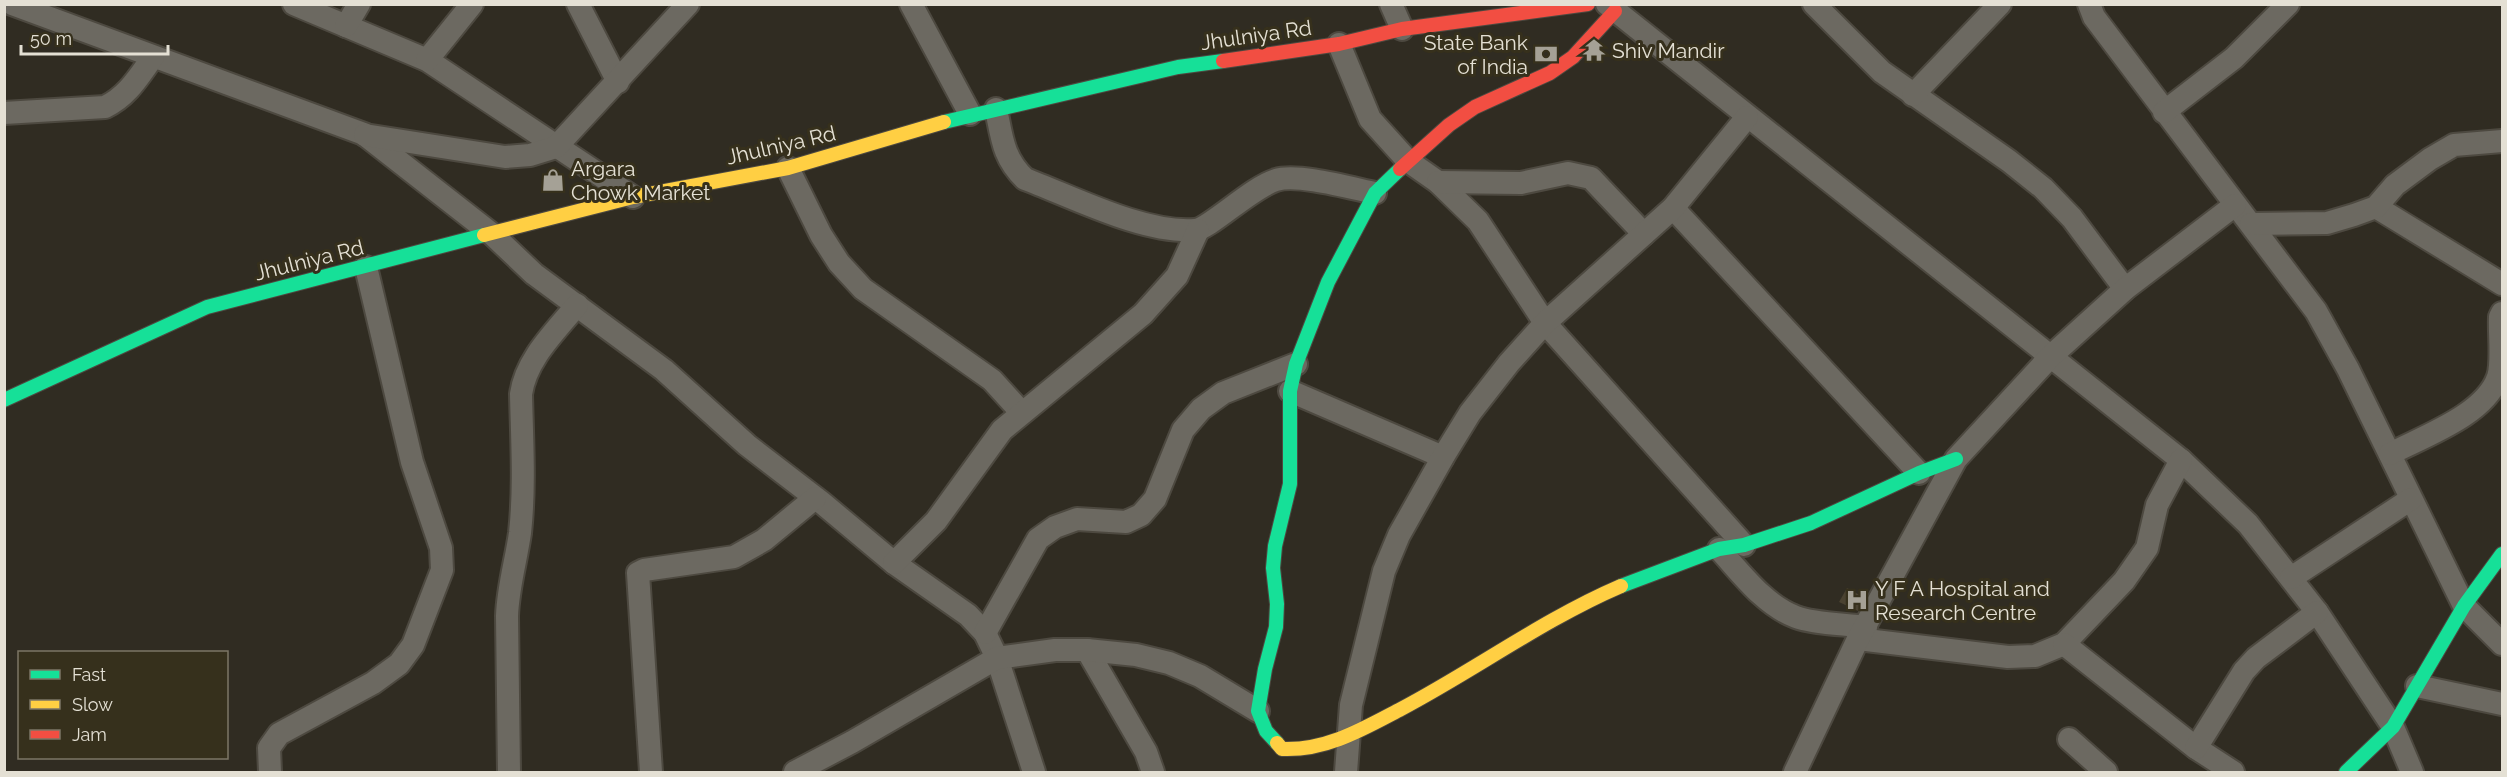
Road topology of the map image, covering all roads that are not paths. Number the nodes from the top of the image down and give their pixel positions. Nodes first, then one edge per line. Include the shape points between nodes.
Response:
1 (12, 4) edge
2 (294, 4) edge
3 (359, 4) edge
4 (472, 4) edge
5 (578, 4) edge
6 (688, 4) edge
7 (911, 4) edge
8 (1391, 4) edge
9 (1588, 4) edge
10 (1814, 4) edge
11 (2000, 4) edge
12 (2089, 4) edge
13 (2288, 4) edge
14 (1611, 8) edge
15 (346, 26) junction
16 (1402, 28) junction
17 (1339, 44) junction
18 (153, 57) junction
19 (427, 60) junction
20 (618, 82) junction
21 (1913, 95) junction
22 (996, 109) junction
23 (2164, 112) junction
24 (4, 113) edge
25 (970, 114) junction
26 (1747, 117) junction
27 (364, 134) junction
28 (2502, 141) edge
29 (556, 147) junction
30 (1408, 160) junction
31 (788, 168) junction
32 (1438, 182) junction
33 (1375, 193) junction
34 (633, 197) junction
35 (2235, 205) junction
36 (2376, 207) junction
37 (1673, 208) junction
38 (2251, 224) junction
39 (1198, 230) junction
40 (1644, 234) junction
41 (493, 235) junction
42 (366, 267) junction
43 (2502, 284) edge
44 (2125, 289) junction
45 (577, 305) junction
46 (2502, 312) edge
47 (1545, 323) junction
48 (2050, 357) junction
49 (1296, 364) junction
50 (1290, 391) junction
51 (4, 400) edge
52 (1022, 412) junction
53 (2390, 454) junction
54 (1443, 457) junction
55 (1956, 459) junction
56 (2181, 460) junction
57 (1919, 472) junction
58 (816, 498) junction
59 (2411, 499) junction
60 (1744, 545) junction
61 (1719, 549) junction
62 (2502, 554) edge
63 (894, 563) junction
64 (2290, 578) junction
65 (2464, 606) junction
66 (2317, 612) junction
67 (985, 633) junction
68 (1862, 633) junction
69 (2064, 644) junction
70 (2502, 644) edge
71 (1087, 650) junction
72 (997, 658) junction
73 (2417, 686) junction
74 (2502, 704) edge
75 (1258, 711) junction
76 (2393, 727) junction
77 (1348, 737) junction
78 (2069, 739) dead end
79 (2196, 747) junction
80 (270, 772) edge
81 (509, 772) edge
82 (651, 772) edge
83 (795, 772) edge
84 (1034, 772) edge
85 (1153, 772) edge
86 (1346, 772) edge
87 (1795, 772) edge
88 (2106, 772) edge
89 (2233, 772) edge
90 (2346, 772) edge
91 (2412, 772) edge

1 - 18 street
2 - 15 street
3 - 15 street
4 - 19 street
5 - 20 street
6 - 20 street
7 - 25 street
8 - 16 street
9 - 16 street, Jhulniya Rd
10 - 21 street via 1882,72
11 - 21 street
12 - 23 street via 2094,17
13 - 23 street via 2234,58
14 - 26 street
14 - 30 street via 1573,57 1550,74 1475,106
15 - 19 street
16 - 17 street, Jhulniya Rd
17 - 22 street, Jhulniya Rd via 1178,67
17 - 30 street via 1371,119
18 - 24 street via 128,91 105,107
18 - 27 street
19 - 29 street
20 - 29 street
21 - 44 street via 2043,188 2072,218
22 - 25 street, Jhulniya Rd
22 - 39 street via 1005,152 1012,167 1025,179 1136,221 1169,230
23 - 35 street
25 - 31 street, Jhulniya Rd
26 - 37 street
26 - 48 street
27 - 29 street via 506,157
27 - 41 street
28 - 36 street via 2454,145 2395,185
29 - 34 street
30 - 32 street
30 - 33 street
31 - 34 street, Jhulniya Rd
31 - 52 street via 839,263 863,289 992,380
32 - 40 street via 1521,183 1568,173 1591,178
32 - 47 street via 1478,221
33 - 39 street via 1302,179 1277,179 1253,190
33 - 49 street via 1328,282
34 - 41 street, Jhulniya Rd
35 - 38 street
35 - 44 street
36 - 38 street via 2326,223
36 - 43 street
37 - 40 street
37 - 57 street
38 - 53 street via 2316,310
39 - 52 street via 1177,276 1162,295
40 - 47 street
41 - 42 street, Jhulniya Rd
41 - 45 street
42 - 51 street, Jhulniya Rd via 207,307
42 - 80 street via 412,462 441,548 442,570 423,624 406,656 373,683 279,734 269,748
44 - 48 street
45 - 58 street via 664,370 747,445
45 - 81 street via 527,369 521,394 522,510 508,592 506,644
46 - 53 street via 2499,376 2489,394 2471,411
47 - 54 street via 1470,413
47 - 60 street
48 - 55 street
48 - 56 street
49 - 50 street
49 - 67 street via 1223,393 1201,409 1183,430 1155,498 1141,515 1126,522 1077,519 1038,539
50 - 54 street
50 - 75 street via 1290,484 1273,568 1276,627
52 - 63 street via 983,453 936,521
53 - 59 street
54 - 77 street via 1399,535 1384,571 1351,705
55 - 57 street
55 - 68 street
56 - 64 street via 2248,524
56 - 69 street via 2157,505 2147,548 2124,581
57 - 60 street via 1811,523
58 - 63 street
58 - 82 street via 764,540 734,557 638,573
59 - 64 street
59 - 65 street
60 - 61 street
61 - 68 street via 1779,609 1798,618
61 - 77 street via 1589,600 1438,690
62 - 65 street
63 - 67 street via 968,615
64 - 66 street
65 - 70 street
65 - 73 street
66 - 76 street
66 - 79 street via 2244,670
67 - 72 street
68 - 69 street via 2008,657 2035,656
68 - 87 street
69 - 79 street
71 - 72 street
71 - 75 street via 1169,663 1200,676
71 - 85 street via 1146,752
72 - 83 street
72 - 84 street
73 - 74 street
73 - 76 street
75 - 77 street via 1266,731 1282,749 1302,750
76 - 90 street
76 - 91 street
77 - 86 street
78 - 88 street
79 - 89 street

